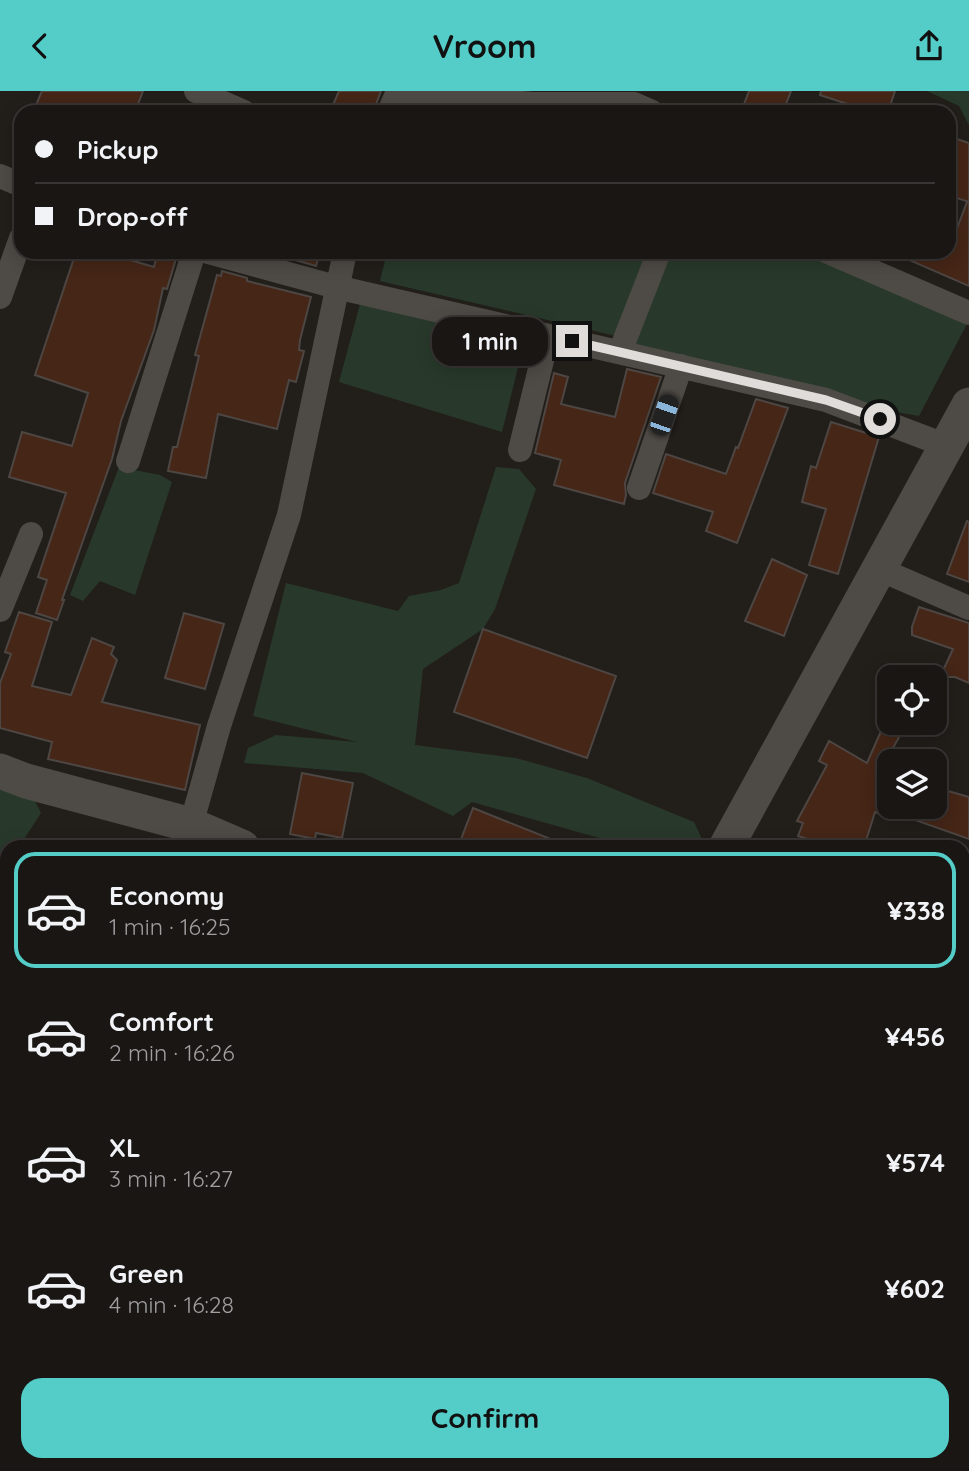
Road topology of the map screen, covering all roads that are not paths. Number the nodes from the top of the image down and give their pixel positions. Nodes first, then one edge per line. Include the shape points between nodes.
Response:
1 (196, 91) edge
2 (228, 105) edge
3 (392, 105) edge
4 (636, 105) edge
5 (14, 257) edge
6 (192, 259) edge
7 (234, 259) edge
8 (343, 259) edge
9 (656, 259) edge
10 (844, 259) edge
11 (336, 287) junction
12 (0, 297) edge
13 (969, 313) edge
14 (548, 336) junction
15 (620, 352) junction
16 (681, 366) junction
17 (969, 405) edge
18 (947, 446) junction
19 (520, 450) dead end
20 (128, 461) dead end
21 (639, 488) dead end
22 (31, 534) dead end
23 (878, 569) junction
24 (969, 608) edge
25 (0, 610) edge
26 (0, 771) edge
27 (191, 825) junction
28 (226, 840) edge
29 (730, 840) edge

1 - 2 street
3 - 4 street via 398,91 532,104
5 - 12 street
6 - 20 street
7 - 11 street
8 - 11 street
9 - 15 street
10 - 13 street
11 - 14 street
11 - 27 street via 289,515
14 - 15 street
14 - 19 street
15 - 16 street
16 - 18 street via 835,402
16 - 21 street
17 - 18 street
18 - 23 street
22 - 25 street
23 - 24 street
23 - 29 street
26 - 27 street
27 - 28 street

